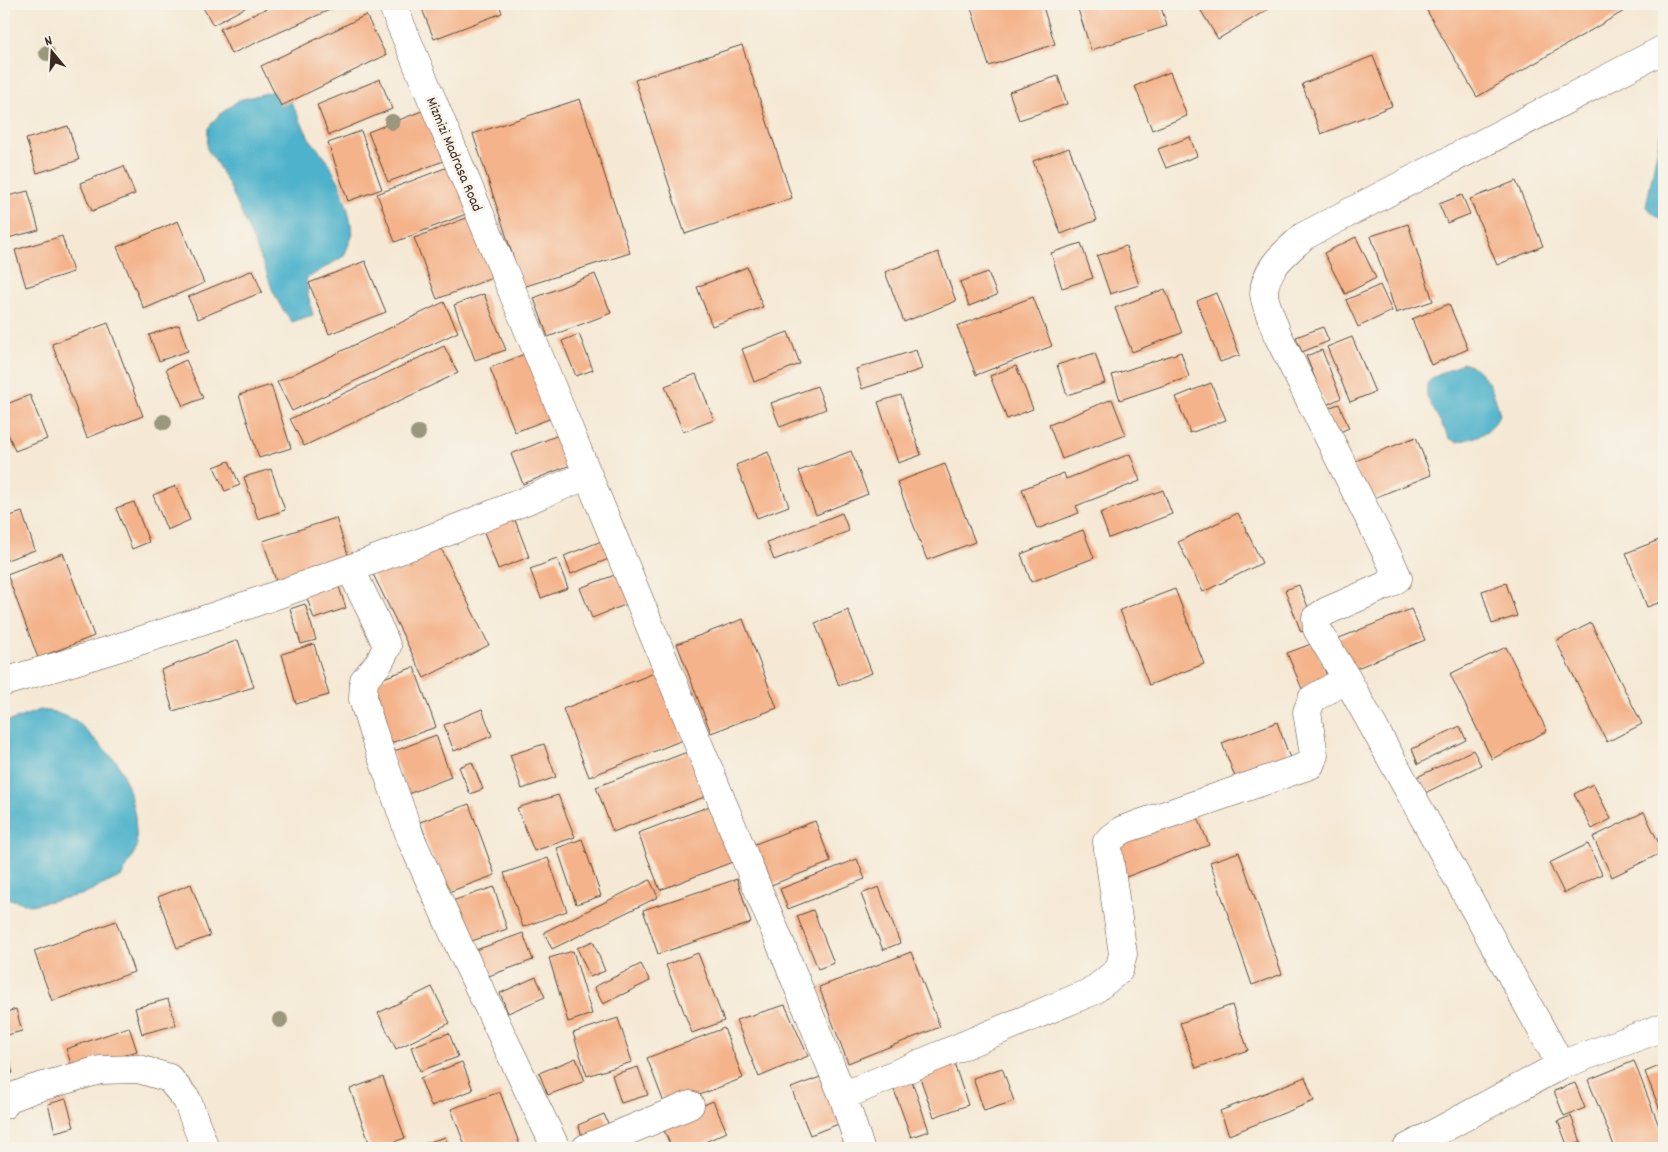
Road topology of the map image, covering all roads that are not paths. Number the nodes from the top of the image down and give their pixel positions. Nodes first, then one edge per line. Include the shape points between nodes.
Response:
1 (392, 4) edge
2 (1664, 49) edge
3 (588, 475) junction
4 (351, 569) junction
5 (1347, 679) junction
6 (4, 682) edge
7 (1664, 1027) edge
8 (1561, 1065) junction
9 (843, 1096) junction
10 (4, 1105) edge
11 (690, 1105) dead end
12 (205, 1148) edge
13 (556, 1148) edge
14 (586, 1148) edge
15 (860, 1148) edge
16 (1407, 1148) edge

1 - 3 street, Mizmizi Madrasa Road
2 - 5 street via 1304,236 1276,262 1267,276 1264,294 1277,334 1398,578 1316,618 1317,629
3 - 4 street
3 - 9 street, Mizmizi Madrasa Road
4 - 6 street via 209,618
4 - 13 street via 387,647 379,663 364,680 363,699 372,729 415,847
5 - 8 street
5 - 9 street via 1312,699 1306,712 1314,755 1310,765 1122,830 1107,842 1123,954 1120,970 1093,992
7 - 8 street
8 - 16 street
9 - 15 street, Mizmizi Madrasa Road
10 - 12 street via 10,1098 33,1088 100,1070 139,1069 169,1078 187,1100
11 - 14 street

